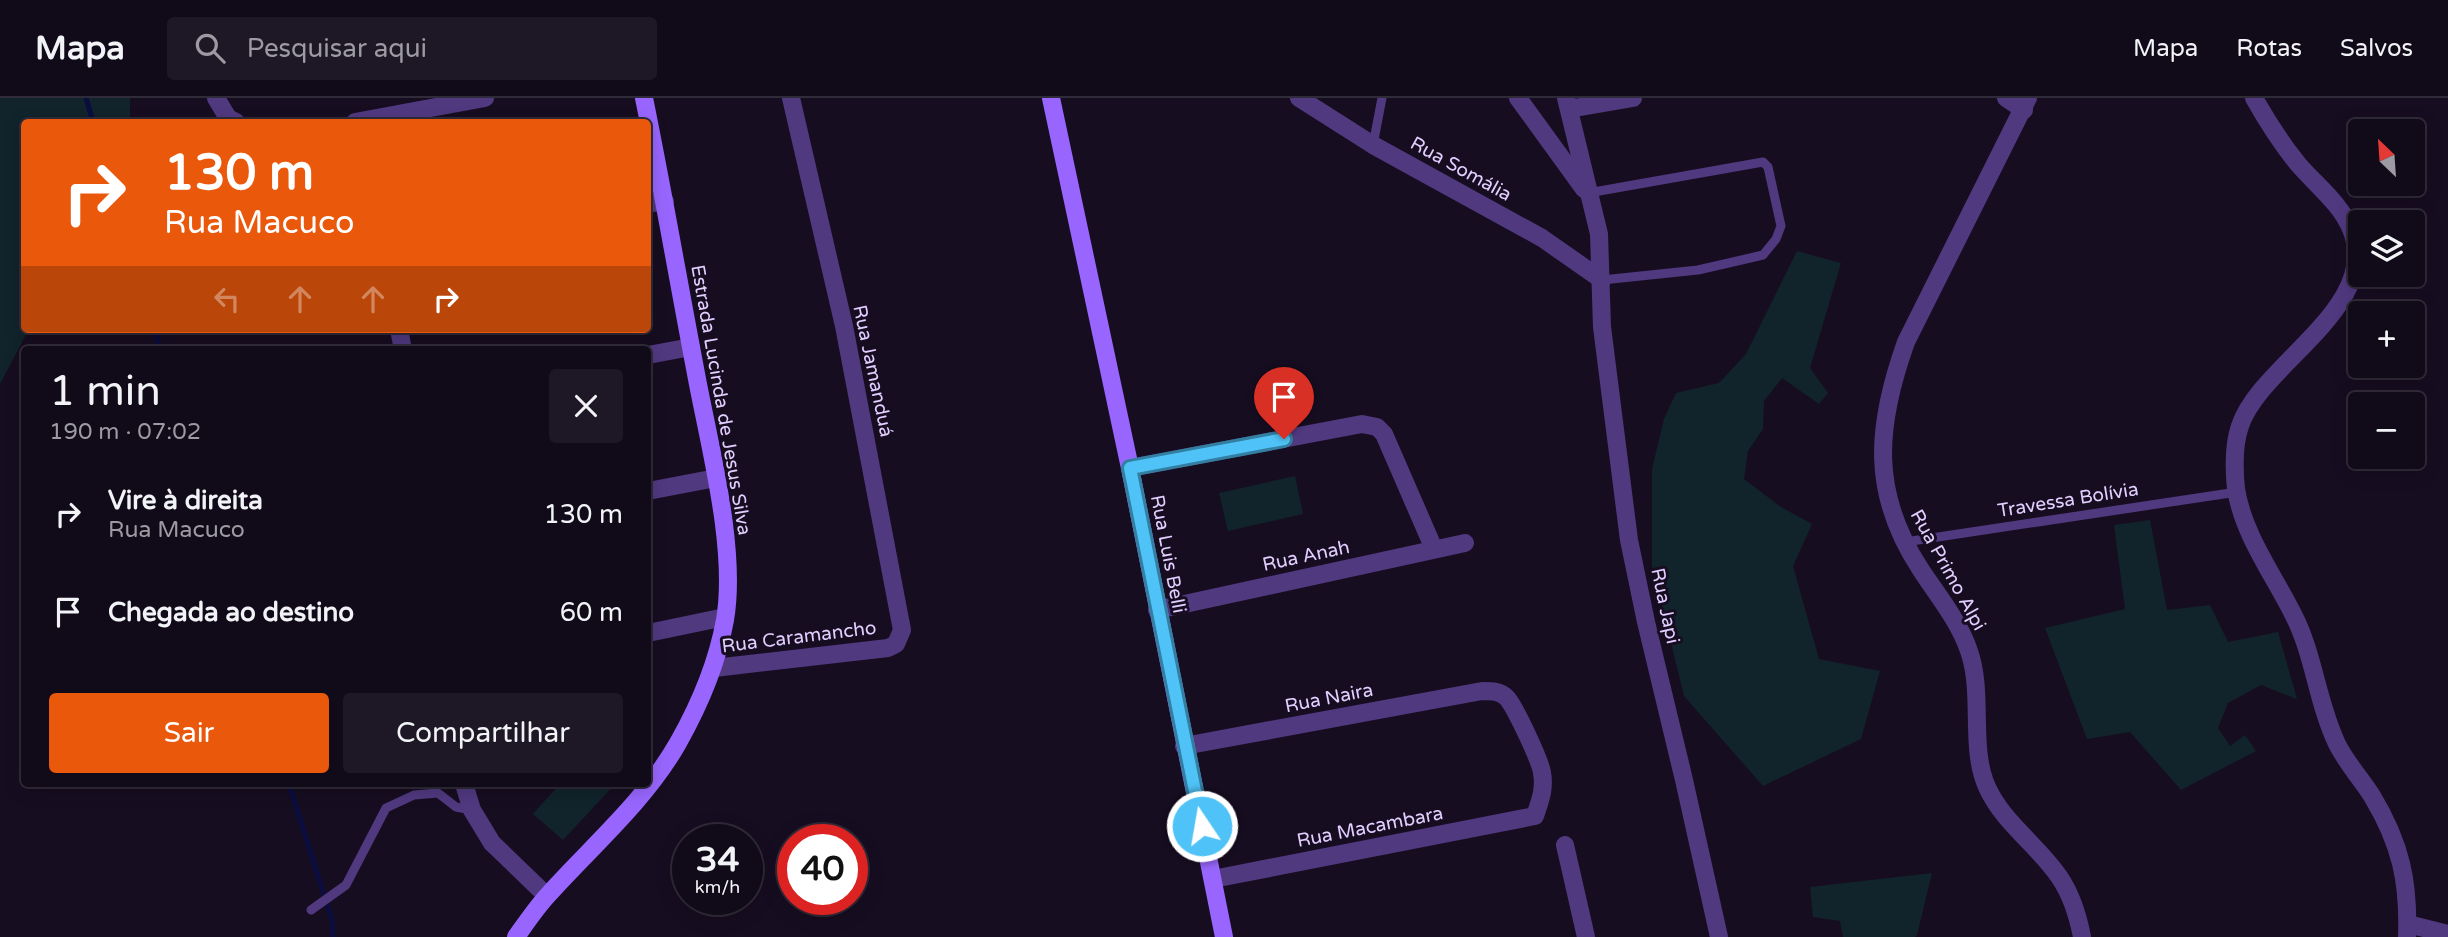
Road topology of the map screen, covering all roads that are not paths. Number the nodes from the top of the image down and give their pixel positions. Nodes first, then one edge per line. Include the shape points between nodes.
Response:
1 (216, 98) edge
2 (485, 98) edge
3 (644, 98) edge
4 (792, 98) edge
5 (1051, 98) edge
6 (1299, 98) edge
7 (1382, 98) edge
8 (1518, 98) edge
9 (1633, 98) edge
10 (2006, 98) edge
11 (2254, 98) edge
12 (1567, 104) edge
13 (2026, 104) edge
14 (230, 119) edge
15 (371, 119) edge
16 (646, 119) edge
17 (1373, 145) junction
18 (651, 159) edge
19 (1587, 194) junction
20 (656, 203) edge
21 (1602, 280) junction
22 (691, 347) junction
23 (651, 354) edge
24 (1130, 468) junction
25 (716, 478) junction
26 (651, 490) edge
27 (2237, 492) junction
28 (1905, 542) junction
29 (1465, 543) dead end
30 (1434, 549) junction
31 (1157, 610) junction
32 (725, 617) junction
33 (651, 632) edge
34 (888, 648) joint
35 (714, 668) junction
36 (1184, 746) junction
37 (651, 781) edge
38 (465, 787) edge
39 (646, 787) edge
40 (472, 810) junction
41 (1535, 816) joint
42 (1566, 845) dead end
43 (1213, 879) junction
44 (547, 896) junction
45 (311, 910) dead end
46 (2407, 930) edge
47 (2448, 934) edge
48 (516, 937) edge
49 (1224, 937) edge
50 (1586, 937) edge
51 (1718, 937) edge
52 (2082, 937) edge

1 - 14 street
2 - 15 street
3 - 16 main road, Estrada Lucinda de Jesus Silva
4 - 34 street, Rua Jamanduá via 844,326 902,630 896,644
5 - 24 main road, Rua Luis Belli
6 - 17 street, Rua Somália
7 - 17 lane
8 - 19 street
9 - 12 street
10 - 13 street
11 - 27 street via 2276,136 2343,214 2356,259 2348,286 2331,313 2251,405 2240,425 2235,446
12 - 19 street
13 - 28 street, Rua Primo Alpi via 1906,342 1894,378 1883,469 1888,501
17 - 21 street, Rua Somália via 1542,238
18 - 20 main road, Estrada Lucinda de Jesus Silva
19 - 21 street, Rua Japi via 1597,221
19 - 21 lane via 1763,162 1781,226 1763,255 1698,270
20 - 22 main road, Estrada Lucinda de Jesus Silva
21 - 51 street, Rua Japi via 1602,327 1629,540
22 - 23 street
22 - 25 main road, Estrada Lucinda de Jesus Silva
24 - 30 street via 1362,424 1377,427
24 - 31 main road, Rua Luis Belli
25 - 26 street
25 - 32 main road, Estrada Lucinda de Jesus Silva via 727,566
27 - 28 lane, Travessa Bolívia
27 - 46 street via 2262,558 2304,640 2338,745 2372,796 2397,849 2408,894
28 - 52 street, Rua Primo Alpi via 1970,653 1976,680 1980,765 1987,787 2071,896
29 - 30 street, Rua Anah
30 - 31 street, Rua Anah
31 - 36 main road, Rua Luis Belli
32 - 33 street
32 - 35 main road, Estrada Lucinda de Jesus Silva
34 - 35 street, Rua Caramancho
35 - 37 main road, Estrada Lucinda de Jesus Silva via 695,713
36 - 41 street, Rua Naira via 1497,691 1507,697 1542,771 1543,793
36 - 43 main road, Rua Luis Belli
38 - 40 street
39 - 44 main road, Estrada Lucinda de Jesus Silva
40 - 44 street via 492,843
40 - 45 lane via 456,807 438,793 414,795 386,808 346,885
41 - 43 street, Rua Macambara
42 - 50 street
43 - 49 main road, Rua Luis Belli
44 - 48 main road, Estrada Lucinda de Jesus Silva
46 - 47 street

